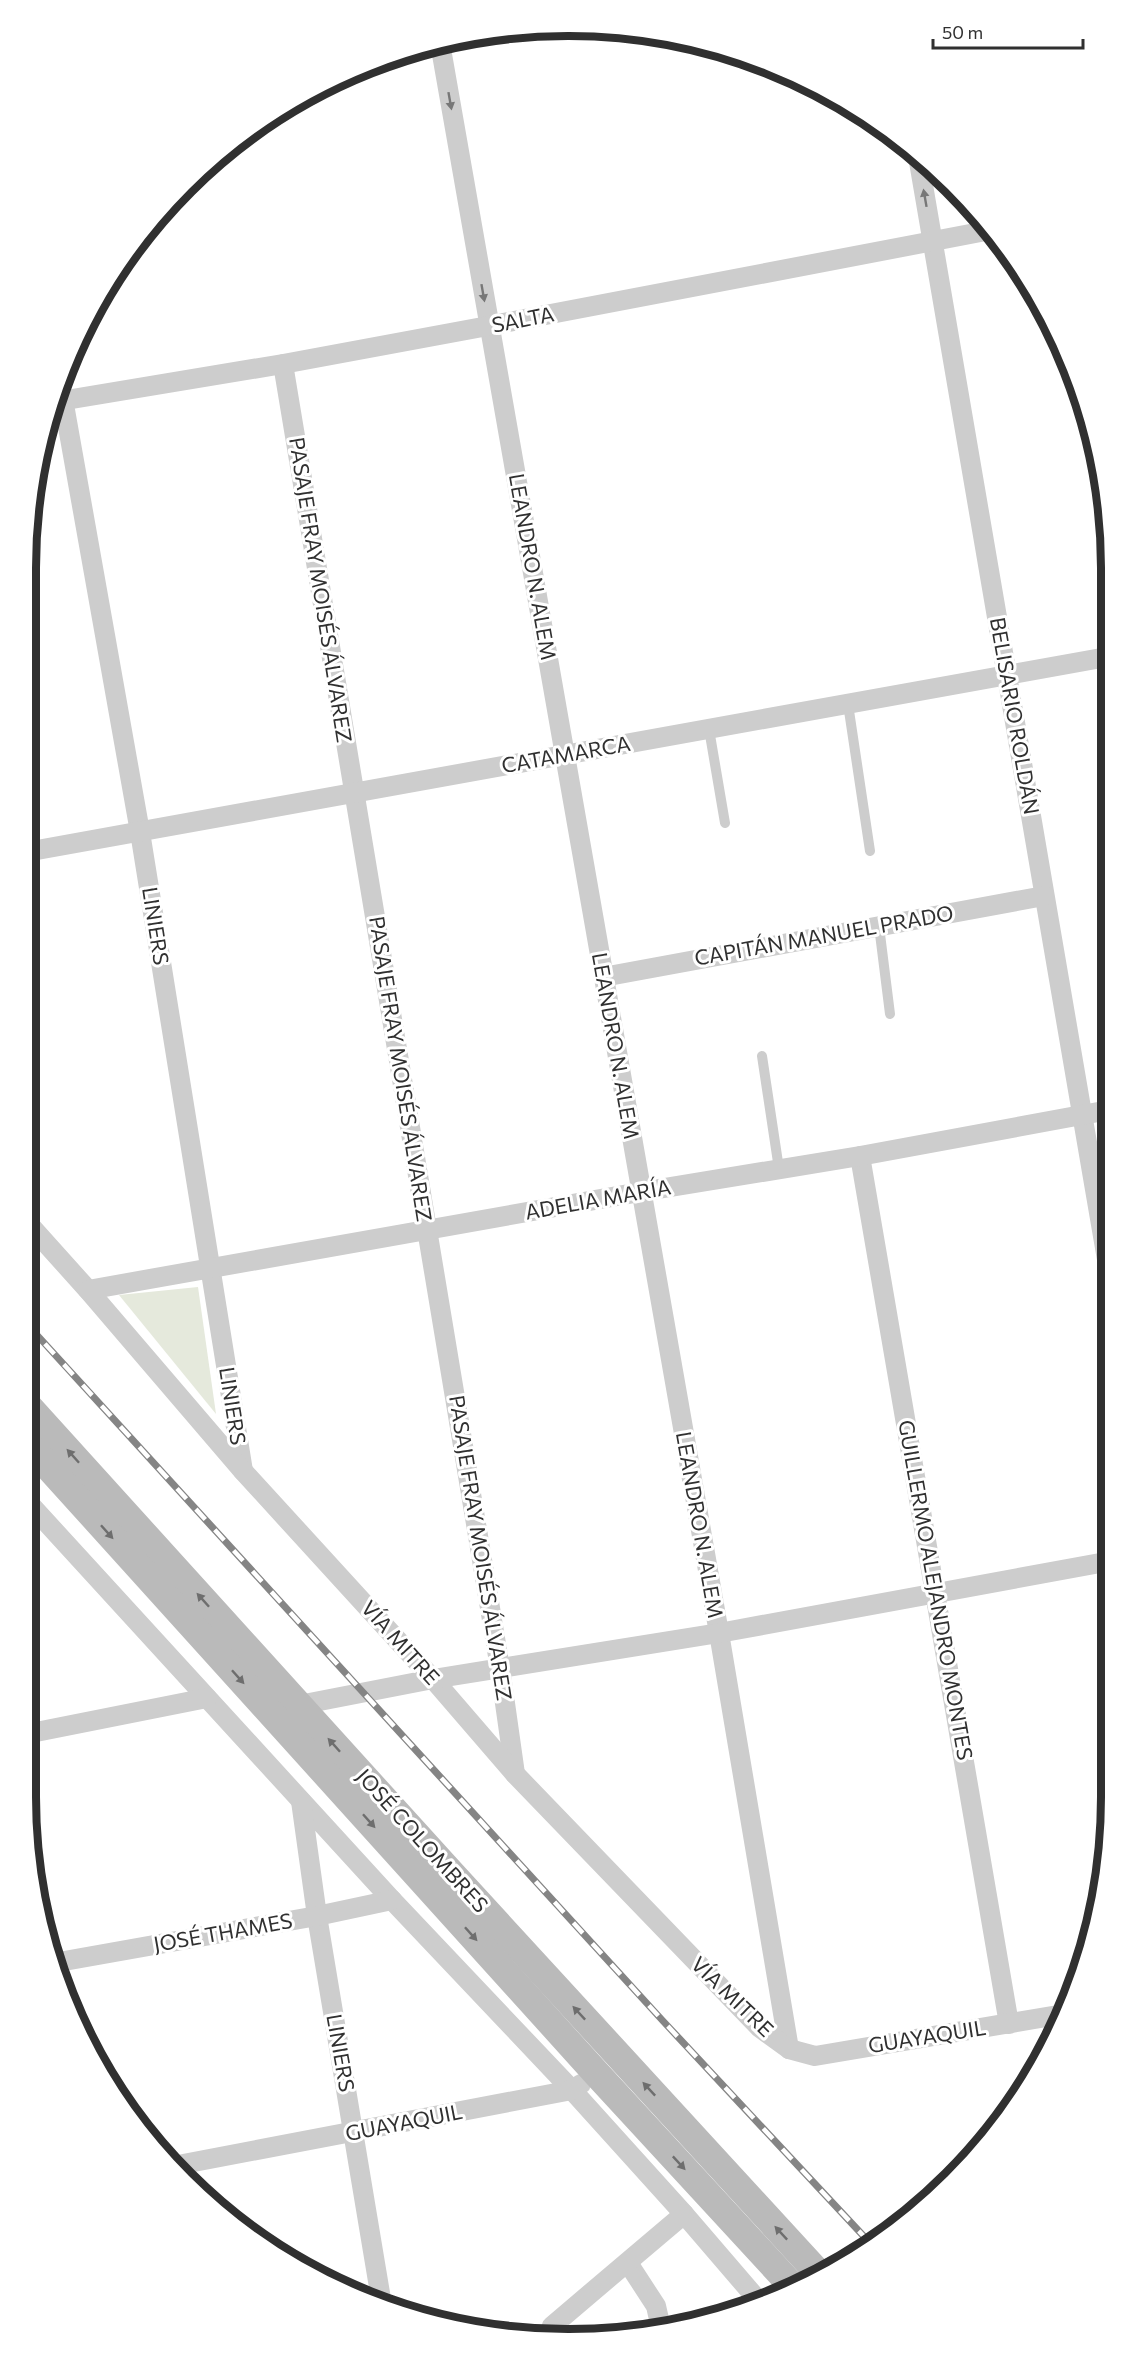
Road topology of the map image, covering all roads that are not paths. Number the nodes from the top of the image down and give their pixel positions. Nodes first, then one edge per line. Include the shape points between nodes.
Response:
1 (441, 52) edge
2 (920, 168) edge
3 (981, 232) edge
4 (932, 240) junction
5 (488, 326) junction
6 (283, 364) junction
7 (65, 394) edge
8 (62, 405) edge
9 (1101, 658) edge
10 (1007, 675) junction
11 (848, 704) junction
12 (710, 729) junction
13 (565, 755) junction
14 (354, 793) junction
15 (725, 823) dead end
16 (140, 832) junction
17 (36, 850) edge
18 (870, 851) dead end
19 (1044, 896) junction
20 (879, 926) junction
21 (603, 977) junction
22 (890, 1014) dead end
23 (762, 1056) dead end
24 (1101, 1111) edge
25 (1081, 1114) junction
26 (860, 1156) junction
27 (779, 1169) junction
28 (640, 1192) junction
29 (1101, 1226) edge
30 (426, 1230) junction
31 (36, 1232) edge
32 (210, 1268) junction
33 (88, 1290) junction
34 (36, 1416) edge
35 (36, 1452) edge
36 (243, 1471) junction
37 (36, 1515) edge
38 (1101, 1563) edge
39 (936, 1594) junction
40 (719, 1633) junction
41 (500, 1668) junction
42 (433, 1679) junction
43 (207, 1698) junction
44 (286, 1710) junction
45 (36, 1732) edge
46 (515, 1774) junction
47 (301, 1801) junction
48 (392, 1900) junction
49 (317, 1916) junction
50 (62, 1961) edge
51 (1053, 2016) edge
52 (1009, 2024) junction
53 (789, 2049) junction
54 (618, 2056) junction
55 (596, 2073) junction
56 (572, 2090) junction
57 (354, 2133) junction
58 (183, 2164) edge
59 (684, 2214) junction
60 (628, 2263) junction
61 (814, 2269) edge
62 (788, 2281) edge
63 (380, 2294) edge
64 (754, 2295) edge
65 (660, 2321) edge
66 (551, 2329) edge

1 -> 5 street, LEANDRO N. ALEM
4 -> 2 street, BELISARIO ROLDÁN
3 - 4 street, SALTA
4 - 5 street, SALTA
4 - 10 street, BELISARIO ROLDÁN
5 - 6 street, SALTA
5 - 13 street, LEANDRO N. ALEM
6 - 7 street, SALTA
6 - 14 street, PASAJE FRAY MOISÉS ÁLVAREZ
8 - 16 street, LINIERS
9 - 10 street, CATAMARCA
10 - 11 street, CATAMARCA
10 - 19 street, BELISARIO ROLDÁN
11 - 12 street, CATAMARCA
11 - 18 lane
12 - 13 street, CATAMARCA
12 - 15 lane
13 - 14 street, CATAMARCA
13 - 21 street, LEANDRO N. ALEM
14 - 16 street, CATAMARCA
14 - 30 street, PASAJE FRAY MOISÉS ÁLVAREZ
16 - 17 street, CATAMARCA
16 - 32 street, LINIERS
19 - 20 street, CAPITÁN MANUEL PRADO
19 - 25 street, BELISARIO ROLDÁN
20 - 21 street, CAPITÁN MANUEL PRADO
20 - 22 lane
21 - 28 street, LEANDRO N. ALEM
23 - 27 lane
24 - 25 street, ADELIA MARÍA
25 - 26 street, ADELIA MARÍA
25 - 29 street, BELISARIO ROLDÁN
26 - 27 street, ADELIA MARÍA
26 - 39 street, GUILLERMO ALEJANDRO MONTES
27 - 28 street, ADELIA MARÍA
28 - 30 street, ADELIA MARÍA
28 - 40 street, LEANDRO N. ALEM
30 - 32 street, ADELIA MARÍA
30 - 41 street, PASAJE FRAY MOISÉS ÁLVAREZ
31 - 33 street, VÍA MITRE
32 - 33 street, ADELIA MARÍA
32 - 36 street, LINIERS
33 - 36 street, VÍA MITRE
44 -> 34 main road, JOSÉ COLOMBRES
35 -> 44 main road, JOSÉ COLOMBRES
36 - 42 street, VÍA MITRE
37 - 43 street
38 - 39 street
39 - 40 street
39 - 52 street, GUILLERMO ALEJANDRO MONTES
40 - 41 street
40 - 53 street, LEANDRO N. ALEM
41 - 42 street
41 - 46 street, PASAJE FRAY MOISÉS ÁLVAREZ
42 - 44 street
42 - 46 street, VÍA MITRE
43 - 45 street
43 - 47 street
54 -> 44 main road, JOSÉ COLOMBRES
44 -> 55 main road, JOSÉ COLOMBRES
46 - 53 street, VÍA MITRE via 760,2028
47 - 48 street
47 - 49 street, LINIERS
48 - 49 street, JOSÉ THAMES
48 - 56 street
49 - 50 street, JOSÉ THAMES
49 - 57 street, LINIERS
51 - 52 street, GUAYAQUIL
52 - 53 street, GUAYAQUIL via 816,2056
54 - 55 street, GUAYAQUIL
61 -> 54 main road, JOSÉ COLOMBRES
55 - 56 street, GUAYAQUIL
55 -> 62 main road, JOSÉ COLOMBRES
56 - 57 street, GUAYAQUIL
56 - 59 street
57 - 58 street, GUAYAQUIL
57 - 63 street, LINIERS
59 - 60 street
59 - 64 street
60 - 65 street via 657,2306
60 - 66 street

